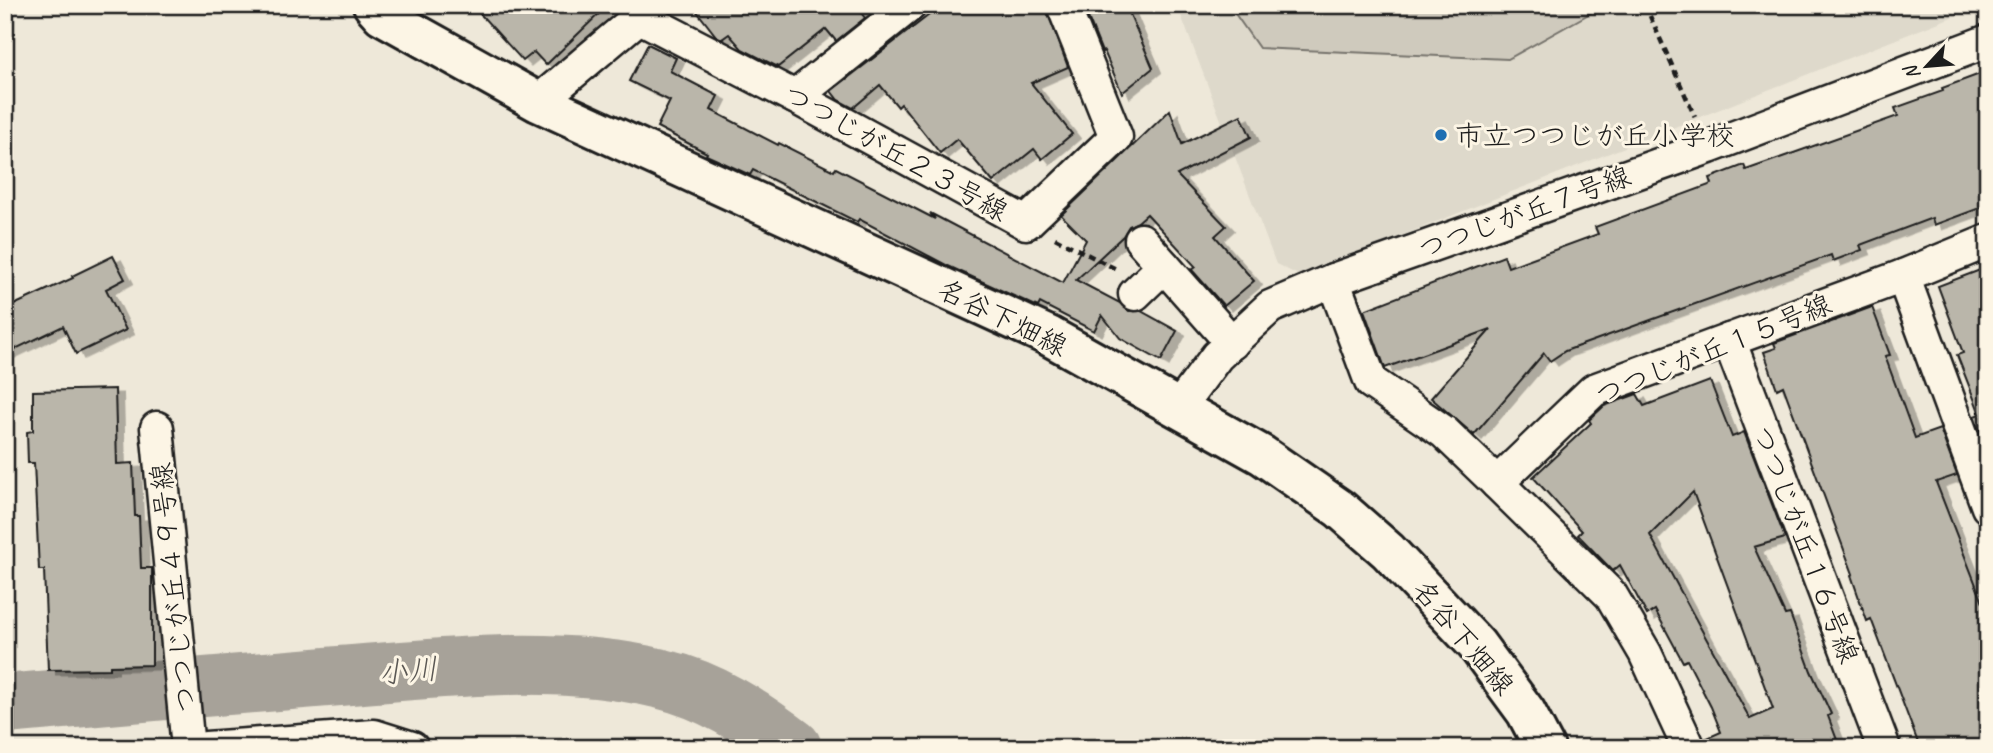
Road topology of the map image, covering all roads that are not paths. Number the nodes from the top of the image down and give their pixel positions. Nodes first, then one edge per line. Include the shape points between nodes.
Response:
1 (373, 5) edge
2 (910, 5) edge
3 (1063, 5) edge
4 (646, 11) edge
5 (1988, 41) edge
6 (795, 97) junction
7 (538, 102) junction
8 (1141, 240) dead end
9 (1988, 240) edge
10 (1903, 276) junction
11 (1333, 280) junction
12 (1729, 340) junction
13 (1231, 343) junction
14 (1177, 410) junction
15 (157, 428) dead end
16 (1497, 483) junction
17 (1988, 507) edge
18 (188, 748) edge
19 (206, 748) edge
20 (412, 748) edge
21 (1545, 748) edge
22 (1689, 748) edge
23 (1884, 748) edge

1 - 7 street, 名谷下畑線 via 382,15
2 - 6 street
3 - 6 street, つつじが丘２３号線 via 1116,137 1026,223
4 - 6 street, つつじが丘２３号線
4 - 7 street
5 - 11 street, つつじが丘７号線 via 1709,147
7 - 14 street, 名谷下畑線 via 1049,336
8 - 13 street via 1148,281
9 - 10 street, つつじが丘１５号線
10 - 12 street, つつじが丘１５号線
10 - 17 street
11 - 13 street, つつじが丘７号線 via 1270,307
11 - 16 street via 1371,382 1444,432
12 - 16 street, つつじが丘１５号線 via 1594,390
12 - 23 street, つつじが丘１６号線
13 - 14 street, つつじが丘７号線
14 - 21 street, 名谷下畑線 via 1262,455 1340,509 1388,551 1476,644
15 - 18 street, つつじが丘４９号線
16 - 22 street via 1611,595 1645,653
19 - 20 street via 374,736

